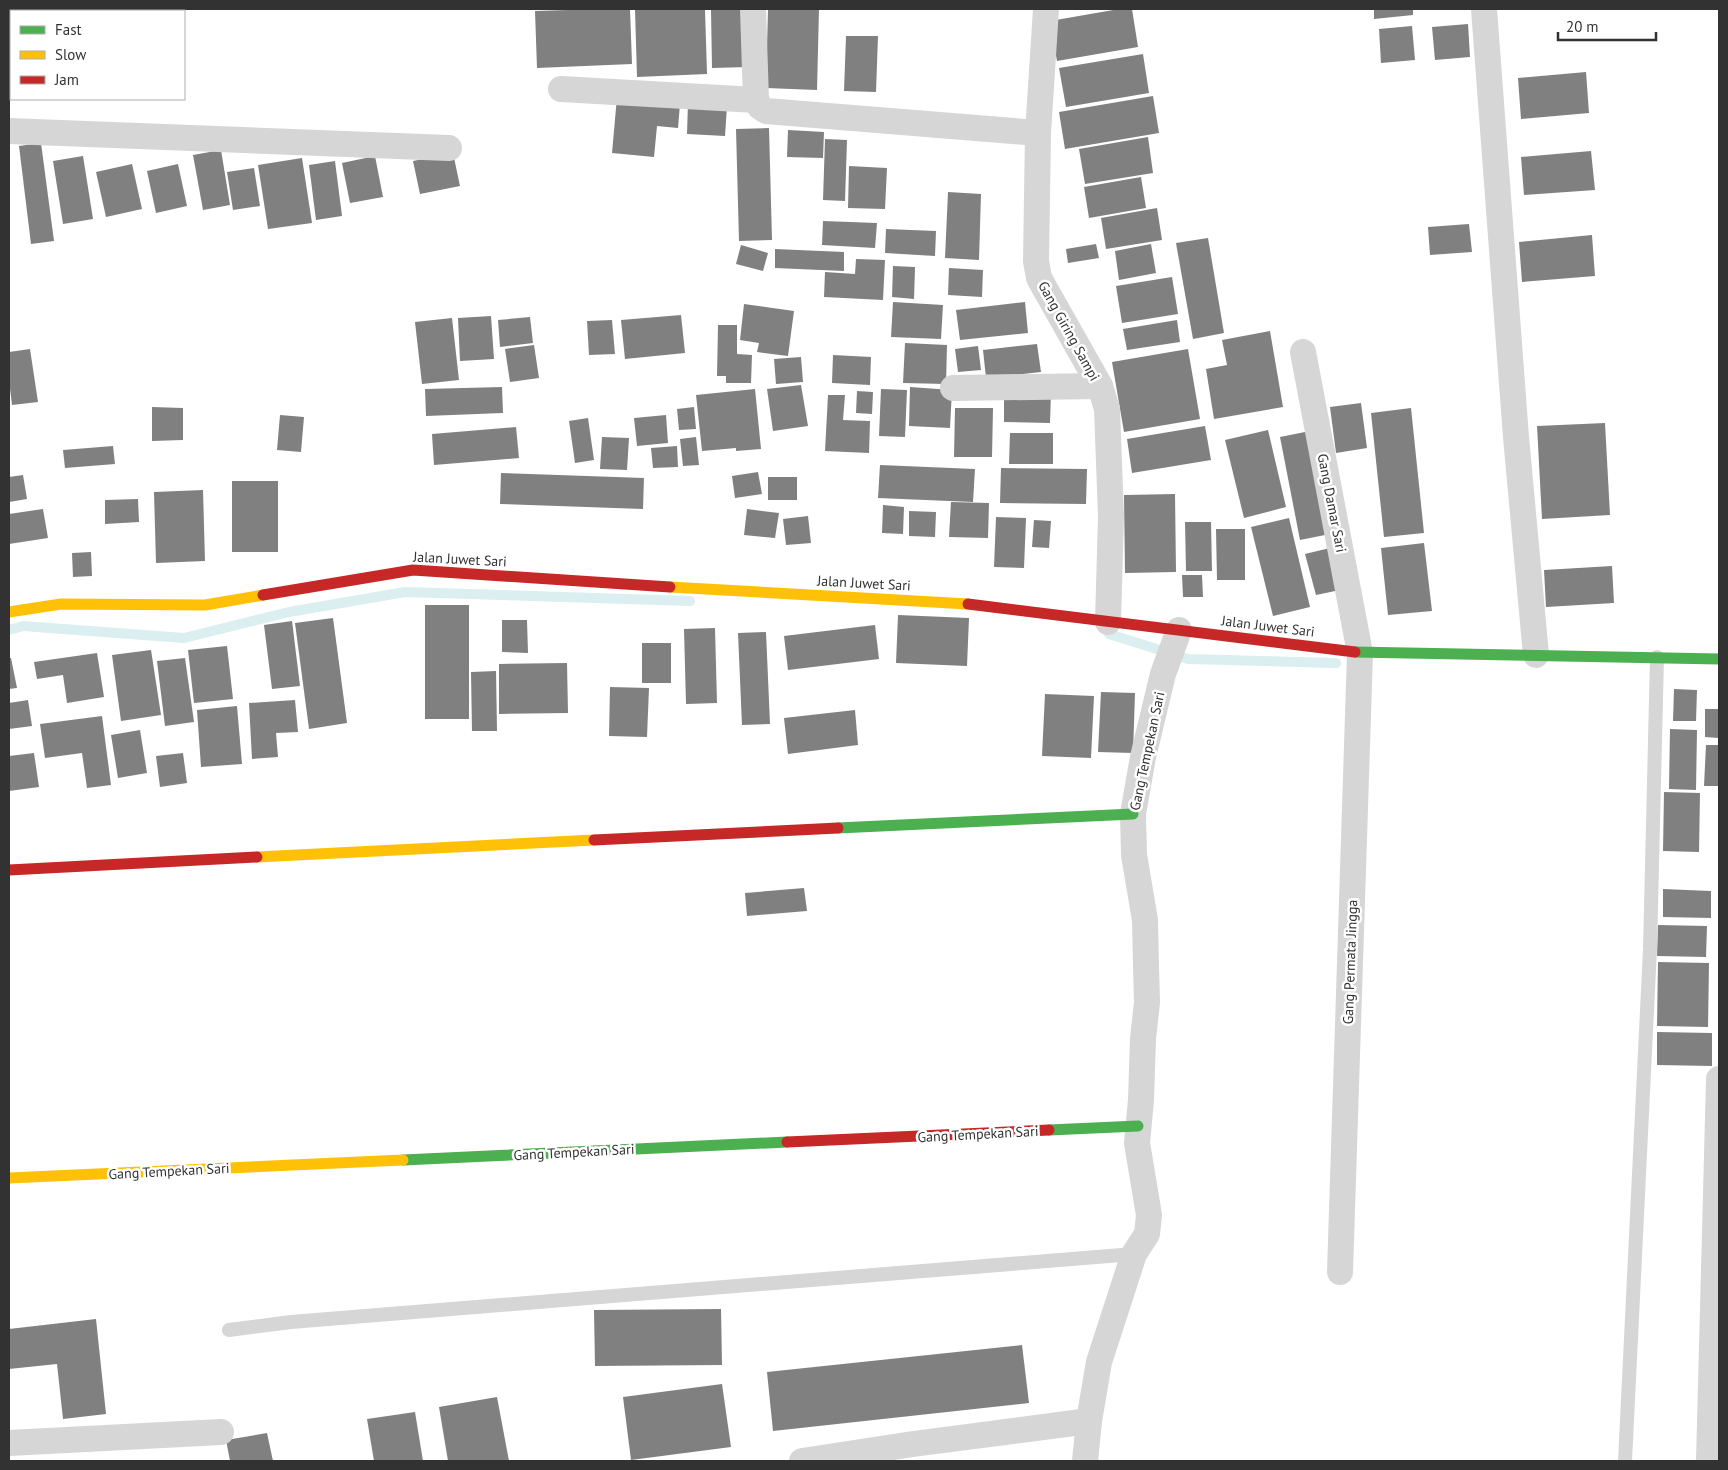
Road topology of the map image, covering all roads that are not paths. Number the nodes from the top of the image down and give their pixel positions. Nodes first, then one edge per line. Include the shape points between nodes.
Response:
1 (753, 9) edge
2 (1046, 9) edge
3 (1484, 9) edge
4 (561, 89) dead end
5 (756, 100) junction
6 (9, 131) edge
7 (1038, 133) junction
8 (449, 148) dead end
9 (1303, 352) dead end
10 (1100, 386) junction
11 (953, 388) dead end
12 (9, 612) edge
13 (1108, 622) junction
14 (1176, 639) junction
15 (1536, 655) junction
16 (1719, 658) edge
17 (1360, 662) junction
18 (1657, 664) junction
19 (1133, 814) junction
20 (9, 870) edge
21 (1719, 1079) edge
22 (1138, 1126) junction
23 (9, 1178) edge
24 (1134, 1254) junction
25 (1340, 1272) dead end
26 (229, 1330) dead end
27 (1089, 1421) junction
28 (222, 1432) dead end
29 (9, 1443) edge
30 (802, 1461) edge
31 (1085, 1461) edge
32 (1625, 1461) edge
33 (1709, 1461) edge

1 - 5 street
2 - 7 street, Gang Giring Sampi
3 - 15 street
4 - 5 street
5 - 7 street via 766,111
6 - 8 street
7 - 10 street, Gang Giring Sampi via 1036,261 1039,278
9 - 17 street, Gang Damar Sari
10 - 11 street
10 - 13 street, Gang Giring Sampi via 1107,408 1111,516
12 - 13 street, Jalan Juwet Sari via 61,604 205,605 413,570 984,605
13 - 14 street, Jalan Juwet Sari
14 - 17 street, Jalan Juwet Sari
14 - 19 street, Gang Tempekan Sari via 1163,674
15 - 17 street, Jalan Juwet Sari
15 - 18 street, Jalan Juwet Sari
16 - 18 street, Jalan Juwet Sari
17 - 25 street, Gang Permata Jingga
18 - 32 lane via 1650,949
19 - 20 street
19 - 22 street, Gang Tempekan Sari via 1134,855 1144,920 1147,1002
21 - 33 street
22 - 23 street, Gang Tempekan Sari
22 - 24 street, Gang Tempekan Sari via 1137,1143 1148,1215 1147,1234
24 - 26 lane
24 - 27 street, Gang Tempekan Sari via 1098,1362
27 - 30 street
27 - 31 street, Gang Tempekan Sari
28 - 29 street

